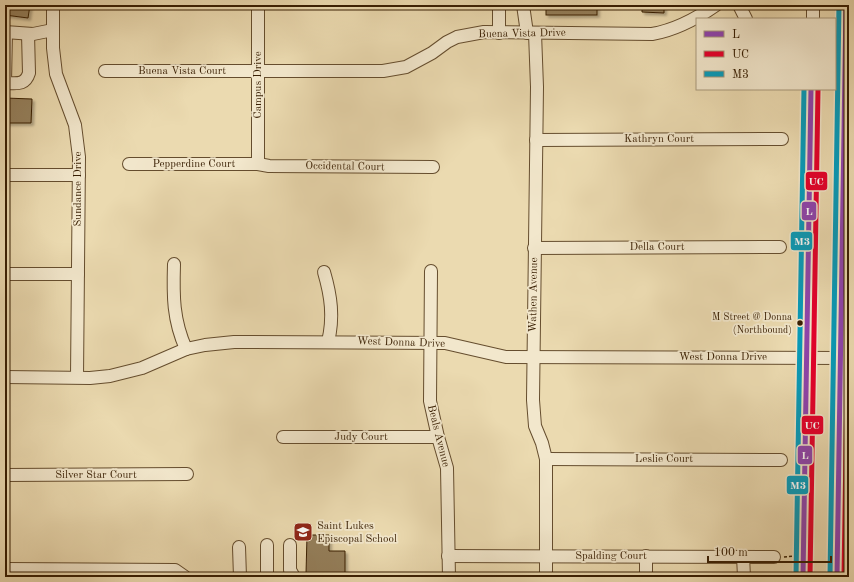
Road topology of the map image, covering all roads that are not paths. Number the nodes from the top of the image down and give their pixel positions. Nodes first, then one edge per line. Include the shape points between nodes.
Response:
1 (53, 5) edge
2 (258, 5) edge
3 (499, 5) edge
4 (523, 5) edge
5 (716, 5) edge
6 (739, 5) edge
7 (813, 5) edge
8 (846, 5) edge
9 (746, 18) edge
10 (813, 18) edge
11 (53, 30) junction
12 (6, 32) edge
13 (499, 32) junction
14 (531, 33) junction
15 (28, 34) junction
16 (106, 71) dead end
17 (258, 71) junction
18 (5, 82) edge
19 (811, 90) edge
20 (782, 138) dead end
21 (536, 140) junction
22 (129, 164) dead end
23 (258, 164) junction
24 (432, 167) dead end
25 (5, 175) edge
26 (79, 175) junction
27 (780, 247) dead end
28 (534, 248) junction
29 (174, 264) dead end
30 (431, 271) dead end
31 (324, 272) dead end
32 (5, 274) edge
33 (78, 274) junction
34 (328, 342) junction
35 (430, 343) junction
36 (186, 350) junction
37 (533, 357) junction
38 (807, 358) junction
39 (845, 358) edge
40 (5, 377) edge
41 (77, 377) junction
42 (283, 437) dead end
43 (438, 437) junction
44 (546, 459) junction
45 (781, 460) dead end
46 (186, 474) dead end
47 (5, 475) edge
48 (267, 544) dead end
49 (290, 545) dead end
50 (239, 547) dead end
51 (448, 556) junction
52 (546, 556) junction
53 (646, 556) junction
54 (743, 556) junction
55 (774, 557) road end
56 (5, 569) edge
57 (100, 573) edge
58 (185, 577) edge
59 (240, 577) edge
60 (267, 577) edge
61 (294, 577) edge
62 (449, 577) edge
63 (546, 577) edge
64 (646, 577) edge
65 (744, 577) edge
66 (803, 577) edge
67 (837, 577) edge

1 - 11 street, Sundance Drive
2 - 17 street, Campus Drive
3 - 13 street
4 - 14 street, Wathen Avenue
5 - 14 street, Buena Vista Drive via 689,22 652,34
6 - 9 street
7 - 10 street
8 - 39 street
11 - 15 street
11 - 26 street, Sundance Drive via 52,48 56,74 75,125
12 - 15 street
12 - 18 street
13 - 14 street, Buena Vista Drive
13 - 17 street, Buena Vista Drive via 457,37 406,67 383,71
14 - 21 street, Wathen Avenue
15 - 18 street via 27,79 20,83
16 - 17 street, Buena Vista Court
17 - 23 street, Campus Drive
19 - 38 street
20 - 21 street, Kathryn Court
21 - 28 street, Wathen Avenue
22 - 23 street, Pepperdine Court
23 - 24 street, Occidental Court
25 - 26 street
26 - 33 street, Sundance Drive
27 - 28 street, Della Court
28 - 37 street, Wathen Avenue
29 - 36 street via 175,316
30 - 35 street, Beals Avenue
31 - 34 street via 332,309
32 - 33 street
33 - 41 street, Sundance Drive
34 - 35 street, West Donna Drive
34 - 36 street, West Donna Drive via 220,342
35 - 37 street, West Donna Drive via 445,343 495,356
35 - 43 street, Beals Avenue via 430,401
36 - 41 street, West Donna Drive via 123,374
37 - 38 street, West Donna Drive
37 - 44 street, Wathen Avenue via 533,416
38 - 39 street, West Donna Drive
38 - 66 street
39 - 67 street
40 - 41 street, West Donna Drive
42 - 43 street, Judy Court
43 - 51 street, Beals Avenue via 447,468
44 - 45 street, Leslie Court
44 - 52 street, Wathen Avenue
46 - 47 street, Silver Star Court
48 - 60 street
49 - 61 street via 290,570
50 - 59 street
51 - 52 street, Spalding Court
51 - 62 street, Beals Avenue
52 - 53 street, Spalding Court
52 - 63 street, Wathen Avenue
53 - 54 street, Spalding Court
53 - 64 street
54 - 55 street, Spalding Court
54 - 65 street
56 - 57 street
57 - 58 street via 175,570

